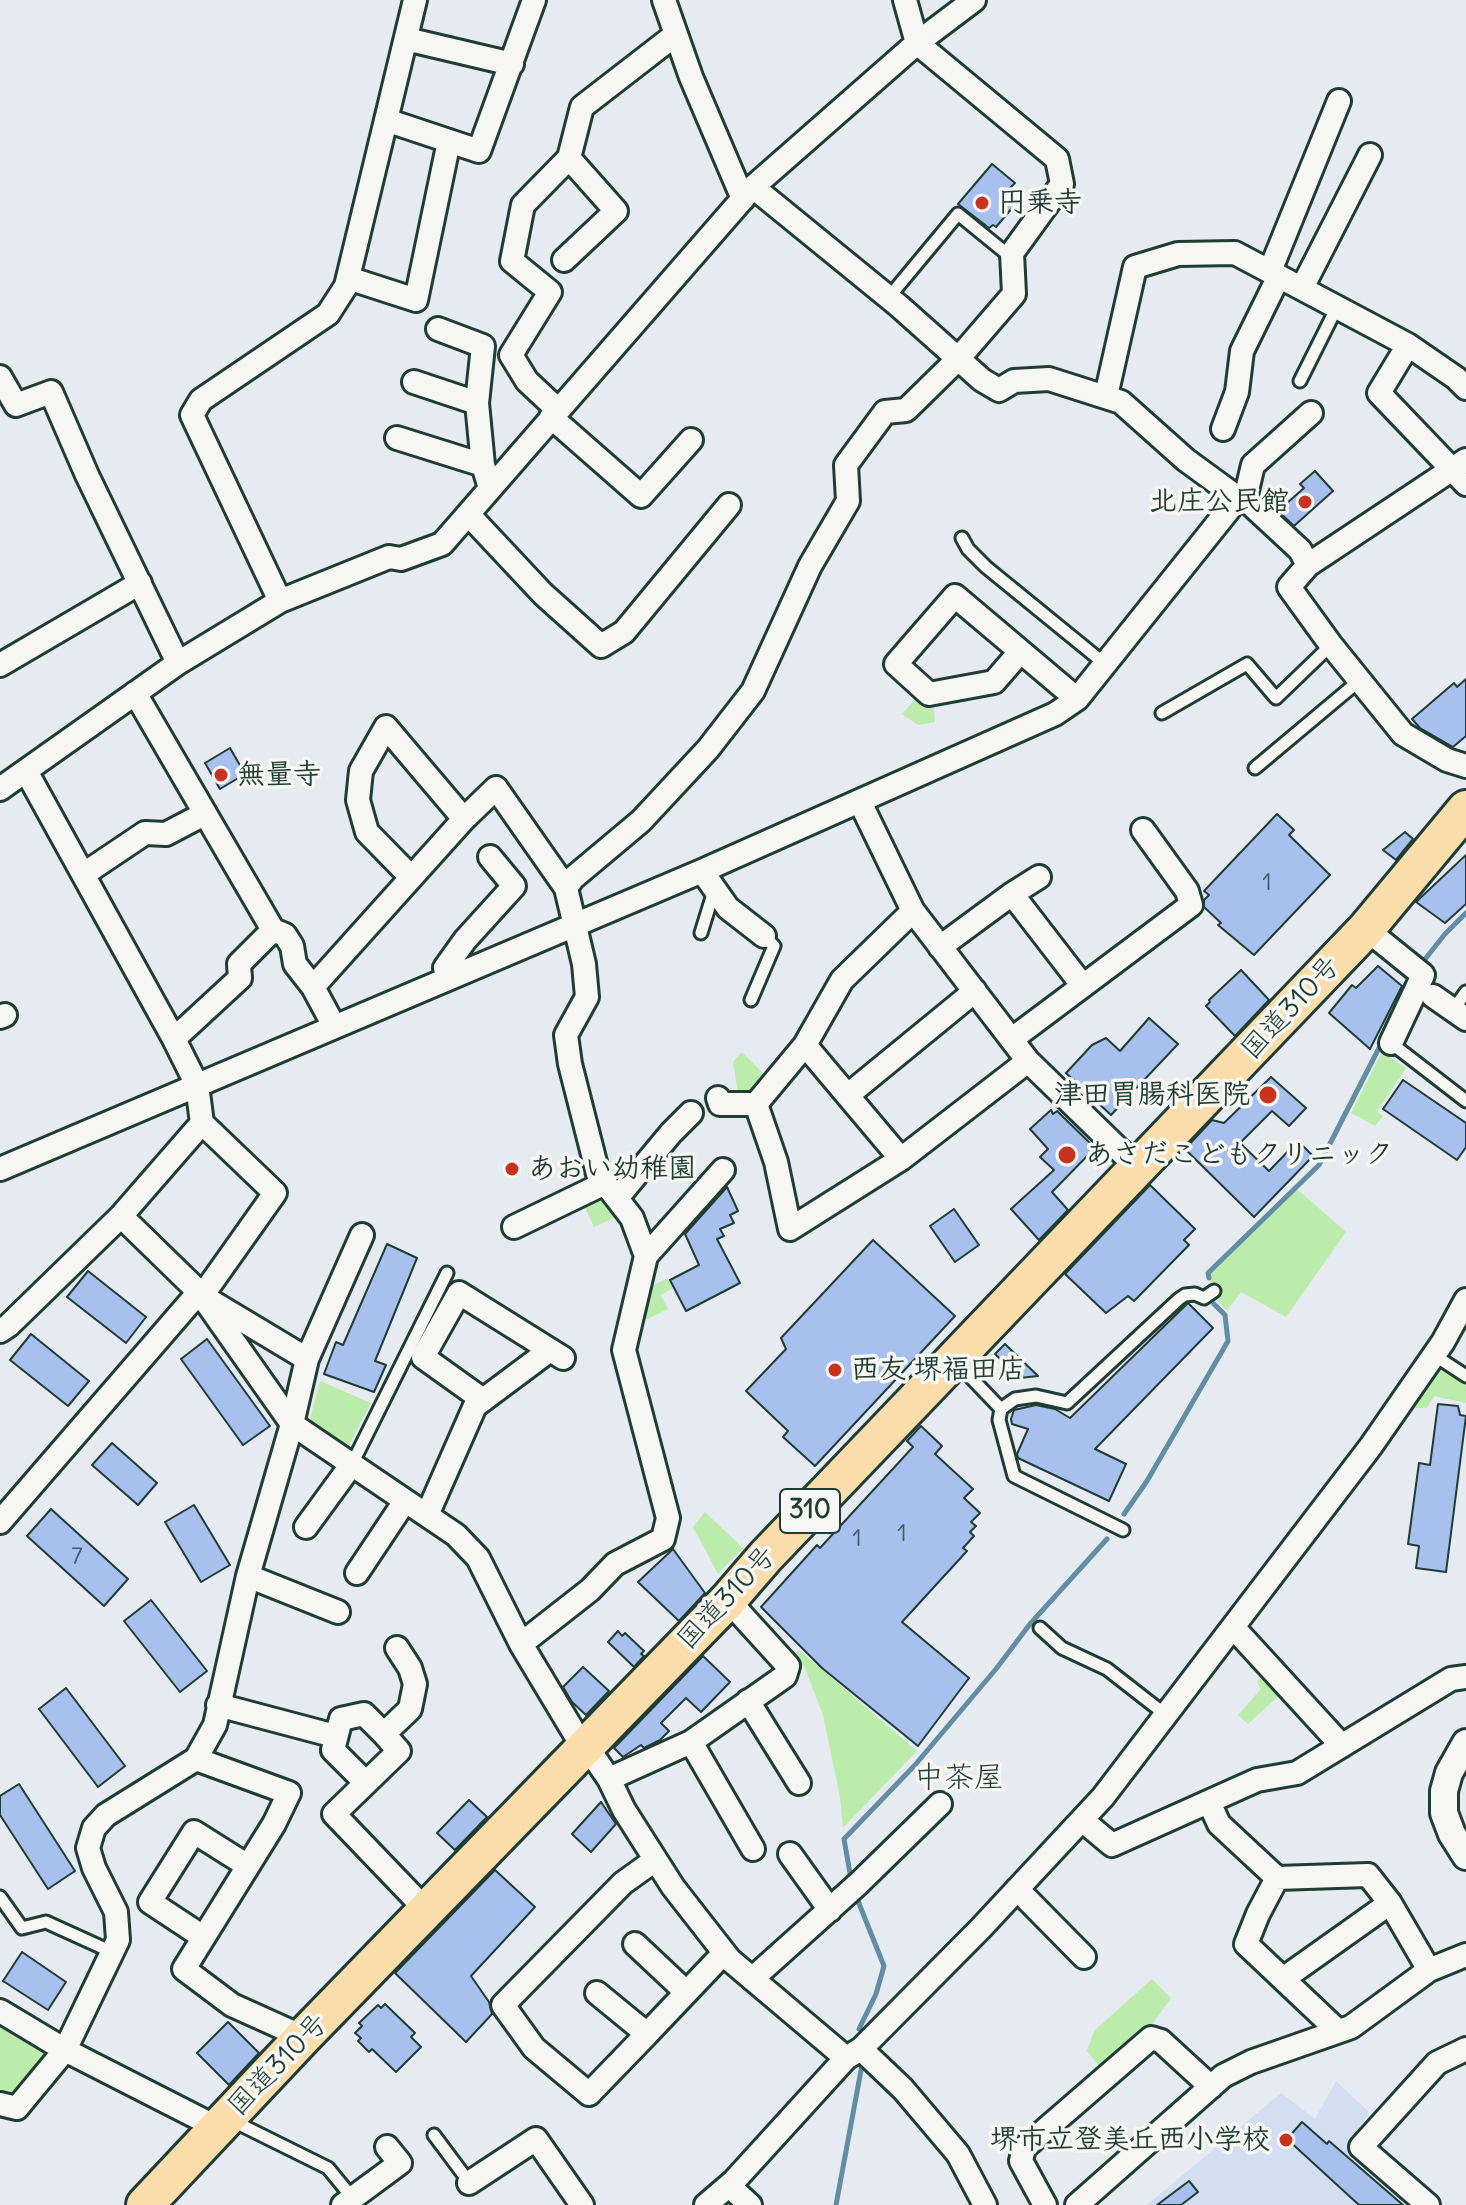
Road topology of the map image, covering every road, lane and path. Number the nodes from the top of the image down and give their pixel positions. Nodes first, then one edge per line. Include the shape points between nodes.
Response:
1 (415, 0) edge
2 (534, 0) edge
3 (664, 0) edge
4 (905, 0) edge
5 (974, 0) edge
6 (675, 35) junction
7 (406, 39) junction
8 (917, 43) junction
9 (512, 64) junction
10 (1339, 101) dead end
11 (386, 120) junction
12 (449, 141) junction
13 (1370, 155) dead end
14 (569, 158) junction
15 (748, 193) junction
16 (1012, 258) junction
17 (564, 260) dead end
18 (1274, 274) junction
19 (348, 278) junction
20 (1302, 288) junction
21 (889, 297) junction
22 (1337, 307) junction
23 (438, 329) dead end
24 (1408, 345) junction
25 (958, 359) junction
26 (0, 377) edge
27 (1300, 381) dead end
28 (414, 382) dead end
29 (1466, 388) edge
30 (1106, 396) junction
31 (477, 403) junction
32 (1311, 413) dead end
33 (555, 414) junction
34 (1223, 429) dead end
35 (397, 438) dead end
36 (691, 440) dead end
37 (483, 465) junction
38 (1462, 471) edge
39 (490, 488) junction
40 (1242, 498) junction
41 (729, 505) dead end
42 (468, 514) junction
43 (962, 538) dead end
44 (1308, 565) junction
45 (140, 583) junction
46 (280, 601) junction
47 (1331, 645) junction
48 (1020, 652) junction
49 (178, 663) junction
50 (1105, 664) junction
51 (0, 665) edge
52 (1360, 680) junction
53 (135, 693) junction
54 (1077, 699) junction
55 (1162, 713) dead end
56 (1466, 766) edge
57 (1255, 768) dead end
58 (26, 771) junction
59 (0, 789) edge
60 (860, 802) junction
61 (1466, 809) edge
62 (204, 814) junction
63 (464, 819) junction
64 (1143, 830) dead end
65 (490, 857) dead end
66 (702, 871) junction
67 (84, 874) junction
68 (411, 877) junction
69 (1039, 877) dead end
70 (566, 888) junction
71 (714, 891) junction
72 (1012, 894) junction
73 (913, 911) junction
74 (574, 924) junction
75 (1366, 929) junction
76 (273, 930) junction
77 (701, 933) dead end
78 (764, 936) joint
79 (940, 947) junction
80 (448, 977) junction
81 (1083, 986) junction
82 (313, 987) junction
83 (975, 991) junction
84 (1433, 996) dead end
85 (751, 1000) dead end
86 (1462, 1007) edge
87 (334, 1026) junction
88 (174, 1039) junction
89 (1012, 1039) junction
90 (1391, 1043) joint
91 (805, 1045) junction
92 (1028, 1061) junction
93 (197, 1085) junction
94 (848, 1095) junction
95 (718, 1098) dead end
96 (1466, 1101) edge
97 (756, 1104) junction
98 (691, 1113) dead end
99 (202, 1123) junction
100 (901, 1159) junction
101 (0, 1169) edge
102 (1139, 1169) junction
103 (723, 1170) dead end
104 (611, 1191) junction
105 (121, 1216) junction
106 (514, 1227) dead end
107 (362, 1235) dead end
108 (646, 1256) junction
109 (447, 1273) dead end
110 (1214, 1291) dead end
111 (201, 1294) junction
112 (1466, 1300) edge
113 (0, 1331) edge
114 (1434, 1355) junction
115 (307, 1359) junction
116 (955, 1360) junction
117 (1466, 1376) edge
118 (483, 1400) junction
119 (1001, 1409) junction
120 (292, 1424) junction
121 (352, 1464) junction
122 (405, 1501) junction
123 (427, 1515) junction
124 (0, 1522) edge
125 (306, 1527) dead end
126 (1123, 1530) dead end
127 (357, 1573) dead end
128 (248, 1576) junction
129 (728, 1600) junction
130 (338, 1612) dead end
131 (1233, 1627) junction
132 (1040, 1628) dead end
133 (521, 1644) junction
134 (397, 1648) dead end
135 (1466, 1677) edge
136 (748, 1701) junction
137 (218, 1705) junction
138 (1166, 1715) junction
139 (384, 1734) junction
140 (335, 1736) junction
141 (691, 1742) junction
142 (1466, 1743) edge
143 (1342, 1746) junction
144 (584, 1749) junction
145 (196, 1759) junction
146 (609, 1779) junction
147 (366, 1783) junction
148 (799, 1783) dead end
149 (1209, 1802) junction
150 (940, 1804) dead end
151 (1082, 1820) junction
152 (753, 1849) dead end
153 (1465, 1853) edge
154 (790, 1854) dead end
155 (655, 1860) junction
156 (248, 1866) junction
157 (1277, 1878) junction
158 (1017, 1889) junction
159 (0, 1897) edge
160 (1390, 1903) junction
161 (830, 1910) junction
162 (427, 1911) junction
163 (203, 1937) junction
164 (635, 1944) dead end
165 (112, 1952) junction
166 (724, 1953) junction
167 (1466, 1955) edge
168 (1084, 1957) dead end
169 (1429, 1970) junction
170 (752, 1979) junction
171 (1283, 1979) junction
172 (686, 1992) junction
173 (597, 1993) dead end
174 (0, 2011) edge
175 (1338, 2031) junction
176 (647, 2034) junction
177 (303, 2037) junction
178 (1466, 2049) edge
179 (65, 2050) junction
180 (853, 2053) junction
181 (1211, 2087) junction
182 (0, 2104) edge
183 (222, 2123) junction
184 (434, 2135) dead end
185 (387, 2147) dead end
186 (472, 2187) joint
187 (739, 2196) edge
188 (351, 2202) edge
189 (145, 2205) edge
190 (582, 2205) edge
191 (706, 2205) edge
192 (985, 2205) edge
193 (1045, 2205) edge
194 (1077, 2205) edge
195 (1428, 2205) edge

1 - 7 street
2 - 9 street
3 - 6 street
4 - 8 street
5 - 8 street
6 - 14 street via 582,107
6 - 15 street
7 - 9 street
7 - 11 street
8 - 15 street
8 - 16 street via 1057,159 1062,184
9 - 12 street via 479,151
10 - 18 street
11 - 12 street
11 - 19 street
12 - 19 street via 416,300
13 - 20 street
14 - 17 street via 616,211
14 - 33 street via 523,205 512,261 550,292 511,355
15 - 21 street
15 - 33 street
16 - 21 lane via 958,214
16 - 25 street via 1014,294
18 - 20 street
18 - 30 street via 1235,253 1178,254 1135,267
18 - 34 street via 1242,351 1237,392
19 - 46 street via 328,314 201,400 192,415
20 - 22 street
21 - 25 street
22 - 24 street
22 - 27 lane
23 - 31 street via 483,346
24 - 29 street
24 - 38 street via 1379,393
25 - 30 street via 999,390 1014,381 1049,379
25 - 70 street via 906,410 885,412 846,465 848,501 810,566 753,691 641,821
26 - 45 street via 16,405 51,392
28 - 31 street
30 - 40 street via 1121,402 1186,460
31 - 37 street
32 - 40 street via 1253,465
33 - 36 street via 641,496
33 - 39 street
35 - 37 street
37 - 39 street
38 - 44 street
39 - 42 street
40 - 44 street via 1300,550
40 - 50 street
41 - 42 street via 624,632 601,646
42 - 46 street via 442,544 401,559 389,557
43 - 50 lane via 986,567
44 - 47 street via 1289,587
45 - 49 street
45 - 51 street
46 - 49 street
47 - 52 street
47 - 55 lane via 1276,698 1247,664
48 - 48 street via 955,596 896,664 929,694 994,682
48 - 54 street
49 - 53 street
50 - 54 street
52 - 56 street via 1403,734
52 - 57 lane
53 - 58 street
53 - 62 street
54 - 60 street via 1055,714
58 - 59 street
58 - 67 street
60 - 66 street
60 - 73 street
61 - 75 highway, 国道310号 / 310
62 - 67 street via 166,834 145,833
62 - 76 street
63 - 68 street
63 - 68 street via 386,727 361,771 358,800 367,832
63 - 70 street via 496,788
64 - 81 street via 1187,891 1191,905
65 - 80 street via 514,886 465,940 445,968
66 - 71 street
66 - 74 street
67 - 88 street
68 - 82 street
69 - 72 street
70 - 74 street
71 - 77 lane
71 - 78 street
72 - 79 street
72 - 81 street
73 - 79 street
73 - 91 street via 842,980
74 - 80 street
74 - 104 street via 587,997 566,1035 570,1064 598,1174
75 - 90 street via 1423,975
75 - 102 highway, 国道310号 / 310
76 - 82 street via 285,935 295,964
76 - 88 street via 239,964 240,978
78 - 85 lane via 774,946
79 - 83 street
80 - 87 street
81 - 89 street
82 - 87 street
83 - 89 street
83 - 94 street
84 - 86 street
87 - 93 street
88 - 93 street
89 - 92 street
90 - 96 lane
91 - 94 street
91 - 97 street
92 - 100 street
92 - 102 street
93 - 99 street
93 - 101 street
94 - 100 street
95 - 97 street via 720,1104
97 - 100 street via 776,1162 790,1229
98 - 104 street
99 - 105 street
99 - 111 street via 275,1193
102 - 116 highway, 国道310号 / 310
103 - 108 street
104 - 106 street
104 - 108 street via 632,1218
105 - 111 street
105 - 113 street
107 - 115 street
108 - 133 street via 624,1350 668,1518 663,1539 615,1564
109 - 121 lane
110 - 119 lane via 1204,1298 1195,1294 1179,1299 1067,1403 1036,1396 1015,1399
111 - 115 street
111 - 120 street
111 - 124 street
112 - 114 street
114 - 117 lane
114 - 131 street
115 - 120 street
116 - 119 lane
116 - 129 highway, 国道310号 / 310
118 - 118 street via 423,1357 459,1293 557,1354
118 - 123 street via 475,1406
119 - 126 lane via 999,1420 1014,1476
120 - 121 street
120 - 128 street
121 - 122 street
121 - 125 street
122 - 123 street
122 - 127 street
123 - 133 street via 478,1558
128 - 130 street
128 - 137 street
129 - 136 street via 788,1666 785,1676
129 - 144 highway, 国道310号 / 310
131 - 138 street
131 - 143 street
132 - 138 lane via 1062,1648 1107,1669
133 - 144 street
134 - 139 street via 415,1684 410,1709
135 - 143 street via 1451,1679
136 - 141 street
136 - 148 street
137 - 140 street
137 - 145 street via 215,1725
138 - 151 street
139 - 140 street via 364,1714 341,1719
139 - 147 street via 399,1751
140 - 147 street via 333,1750
141 - 146 street
141 - 152 street
142 - 153 street via 1444,1791 1444,1813
143 - 149 street via 1297,1773 1257,1780
144 - 146 street
144 - 162 highway, 国道310号 / 310
145 - 156 street via 289,1793
145 - 165 street via 106,1815 94,1828 88,1848 116,1912 118,1940
146 - 155 street
147 - 162 street via 334,1814
149 - 151 street via 1112,1845
149 - 157 street via 1219,1824
150 - 161 street
151 - 158 street
154 - 161 street
155 - 166 street
155 - 176 street via 623,1883 503,2005 534,2048 589,2094
156 - 163 street
156 - 163 street via 194,1832 157,1890 150,1902
157 - 160 street via 1368,1875
157 - 171 street via 1246,1944
158 - 168 street
158 - 180 street
159 - 165 lane via 22,1928 46,1922
160 - 169 street
160 - 171 street
161 - 170 street
162 - 177 highway, 国道310号 / 310
163 - 177 street via 184,1969 232,2005
164 - 172 street
165 - 179 street
166 - 170 street
166 - 172 street
167 - 169 street
169 - 175 street
170 - 180 street
171 - 175 street
172 - 176 street
173 - 176 street
174 - 179 street
175 - 181 street via 1251,2062
177 - 183 highway, 国道310号 / 310
178 - 195 street via 1437,2063 1361,2147
179 - 182 street via 17,2108
179 - 183 street
180 - 187 street
180 - 192 street via 903,2089 958,2154
181 - 193 street via 1161,2041 1151,2038 1024,2148 1021,2161
181 - 194 street
183 - 188 lane via 328,2168
183 - 189 highway, 国道310号 / 310
184 - 186 lane
185 - 188 street via 400,2163
186 - 190 street via 536,2139
187 - 191 street

